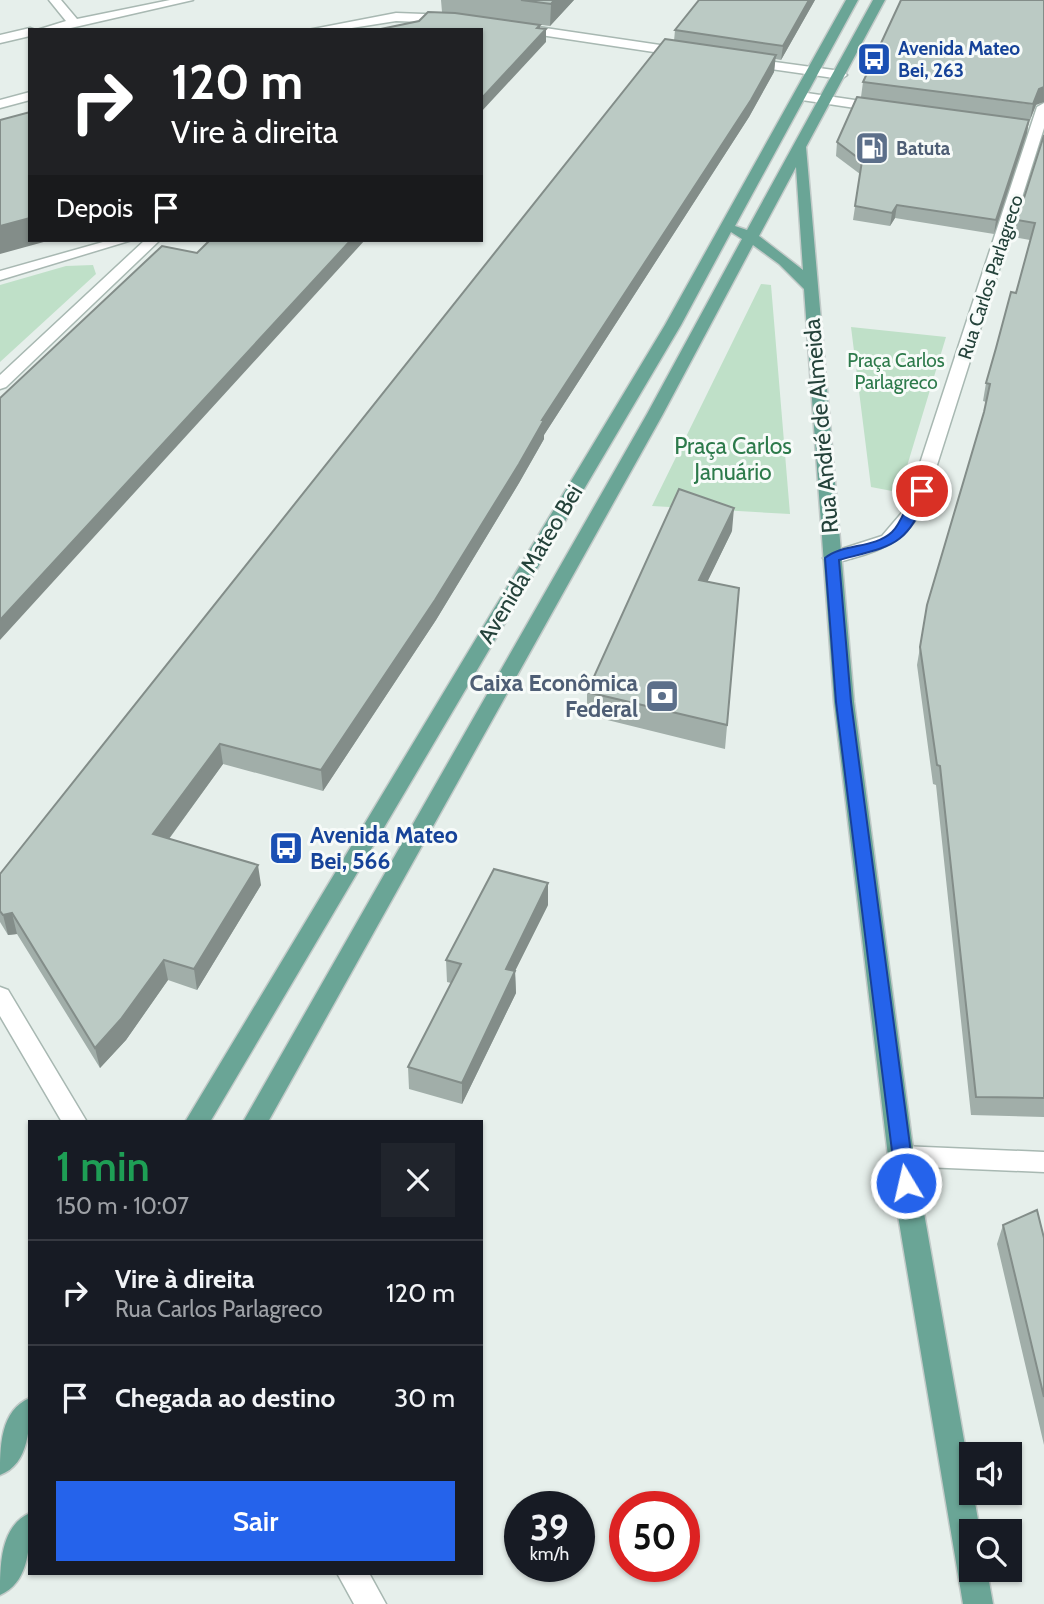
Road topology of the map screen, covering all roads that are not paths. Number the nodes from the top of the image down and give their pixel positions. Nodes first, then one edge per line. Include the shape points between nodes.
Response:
1 (55, 0) edge
2 (187, 0) edge
3 (852, 0) edge
4 (879, 0) edge
5 (396, 17) junction
6 (470, 21) edge
7 (74, 23) junction
8 (511, 27) edge
9 (52, 28) edge
10 (327, 28) edge
11 (384, 28) edge
12 (28, 32) edge
13 (0, 38) edge
14 (702, 55) edge
15 (730, 60) edge
16 (814, 71) junction
17 (841, 75) junction
18 (800, 96) junction
19 (28, 97) edge
20 (827, 100) junction
21 (0, 104) edge
22 (1044, 107) edge
23 (894, 109) edge
24 (1035, 128) edge
25 (801, 149) junction
26 (726, 224) junction
27 (750, 237) junction
28 (118, 242) edge
29 (151, 242) edge
30 (0, 275) edge
31 (809, 286) junction
32 (0, 384) edge
33 (832, 558) junction
34 (0, 996) edge
35 (74, 1120) edge
36 (198, 1120) edge
37 (256, 1120) edge
38 (901, 1156) junction
39 (1044, 1162) edge
40 (28, 1413) edge
41 (0, 1462) edge
42 (963, 1519) edge
43 (28, 1531) edge
44 (353, 1575) edge
45 (0, 1580) edge
46 (974, 1582) edge
47 (371, 1604) edge
48 (978, 1604) edge

1 - 7 street
2 - 7 street
3 - 16 main road, Avenida Mateo Bei
4 - 17 main road, Avenida Mateo Bei
5 - 6 street
5 - 10 street
5 - 11 street
7 - 9 street
8 - 14 street
12 - 13 street
15 - 16 street
16 - 17 street
16 - 18 main road, Avenida Mateo Bei
17 - 20 main road, Avenida Mateo Bei
18 - 20 street
18 - 26 main road, Avenida Mateo Bei
19 - 21 street
20 - 23 street
20 - 25 main road, Avenida Mateo Bei
22 - 24 street, Rua Carlos Parlagreco
24 - 33 street, Rua Carlos Parlagreco via 910,521 885,544
25 - 27 main road, Avenida Mateo Bei
25 - 31 main road, Rua André de Almeida
26 - 27 main road, Rua André de Almeida
26 - 36 main road, Avenida Mateo Bei via 666,337
27 - 31 main road, Rua André de Almeida via 788,261
27 - 37 main road, Avenida Mateo Bei
28 - 30 street
29 - 32 street
31 - 33 main road, Rua André de Almeida
33 - 38 main road, Rua André de Almeida via 844,702
34 - 35 street
38 - 39 street
38 - 42 main road, Rua André de Almeida
40 - 41 main road
43 - 45 main road
44 - 47 street
46 - 48 main road

